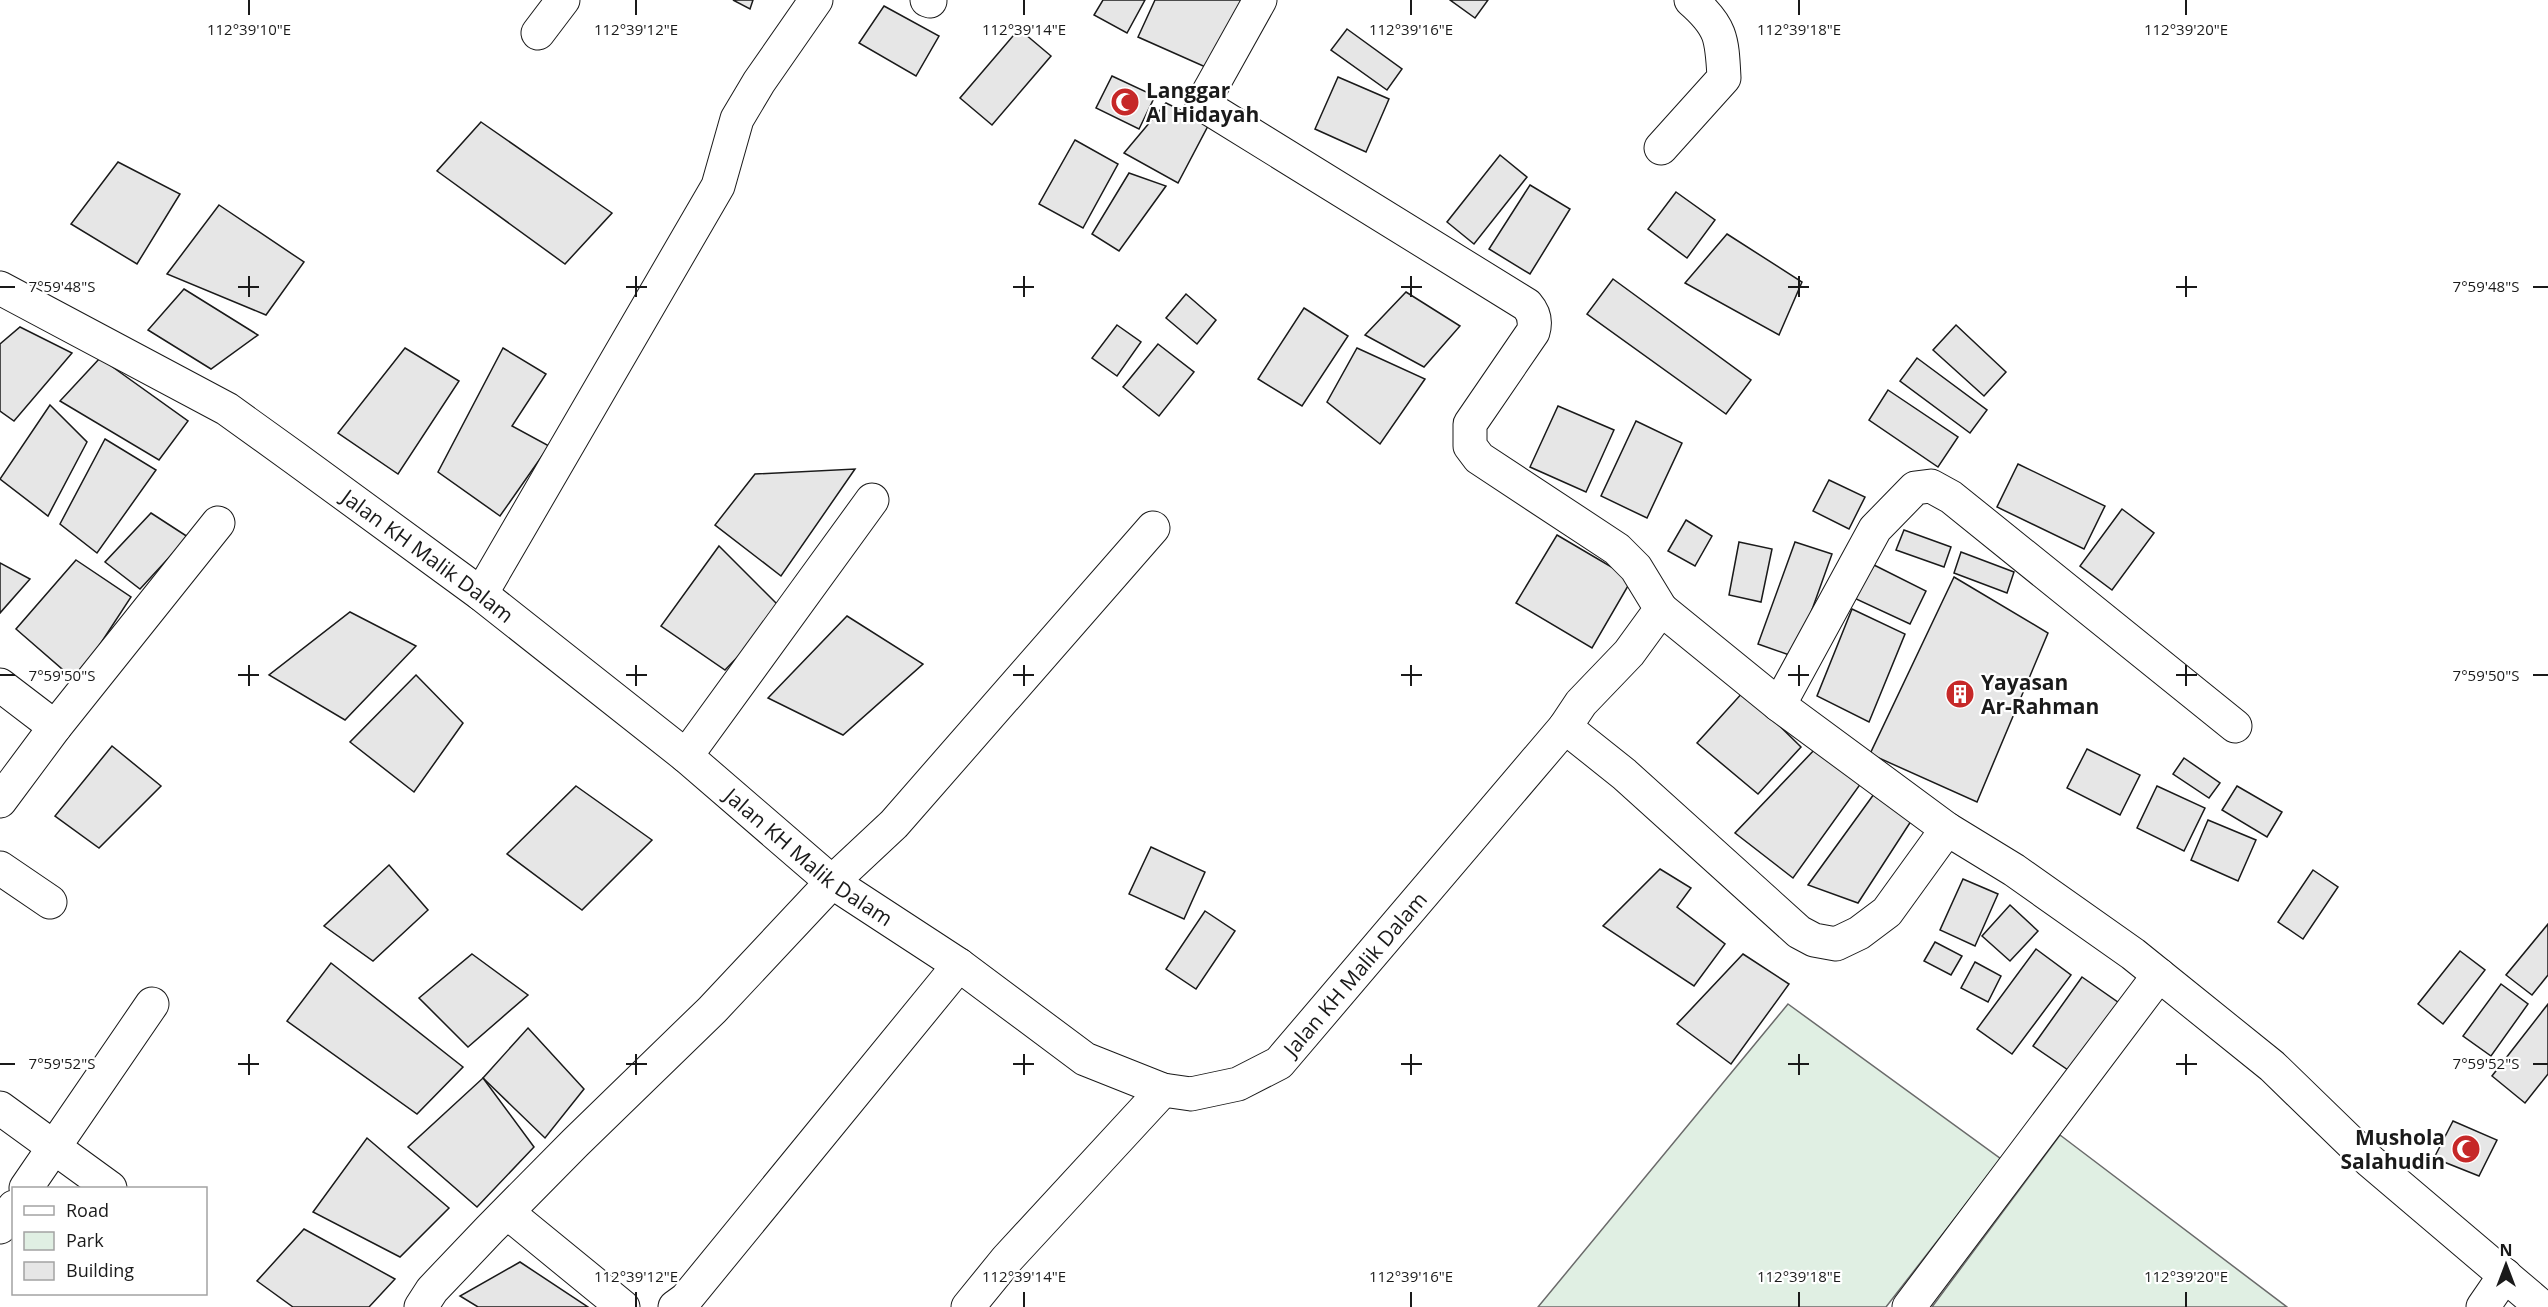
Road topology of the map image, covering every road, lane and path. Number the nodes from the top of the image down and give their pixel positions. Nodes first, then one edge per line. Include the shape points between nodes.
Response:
1 (563, 0) edge
2 (816, 0) edge
3 (1260, 0) edge
4 (1691, 0) edge
5 (538, 33) dead end
6 (1661, 148) dead end
7 (0, 288) edge
8 (872, 500) dead end
9 (218, 523) dead end
10 (1153, 528) dead end
11 (481, 594) junction
12 (1661, 609) junction
13 (0, 685) edge
14 (1779, 705) junction
15 (2235, 726) dead end
16 (55, 727) junction
17 (1565, 727) junction
18 (686, 756) junction
19 (0, 801) edge
20 (1947, 829) junction
21 (0, 868) edge
22 (832, 882) junction
23 (50, 902) dead end
24 (959, 965) junction
25 (2159, 975) junction
26 (152, 1004) dead end
27 (1163, 1090) junction
28 (0, 1108) edge
29 (53, 1147) junction
30 (27, 1187) edge
31 (109, 1187) edge
32 (12, 1210) edge
33 (508, 1213) junction
34 (0, 1227) edge
35 (2505, 1275) junction
36 (421, 1307) edge
37 (623, 1307) edge
38 (675, 1307) edge
39 (968, 1307) edge
40 (1909, 1307) edge
41 (2483, 1307) edge
42 (2542, 1307) edge

1 - 5 street
2 - 11 street via 737,119 718,186
3 - 12 street via 1202,104 1527,305 1532,311 1533,332 1470,424 1470,446 1479,458 1617,549 1636,568
4 - 6 street via 1715,23 1723,48 1724,78
7 - 11 street, Jalan KH Malik Dalam via 227,409
8 - 18 street
9 - 16 street
10 - 22 street via 894,824
11 - 18 street, Jalan KH Malik Dalam
12 - 14 street
12 - 17 street, Jalan KH Malik Dalam
13 - 16 street
14 - 15 street via 1875,529 1915,488 1931,486 1951,497
14 - 20 street
16 - 19 street
17 - 20 street via 1624,774 1799,932 1814,940 1836,944 1887,912
17 - 27 street, Jalan KH Malik Dalam via 1279,1063 1238,1084 1191,1094
18 - 22 street, Jalan KH Malik Dalam
20 - 25 street via 2014,870
21 - 23 street
22 - 24 street, Jalan KH Malik Dalam
22 - 33 street via 712,1010
24 - 27 street, Jalan KH Malik Dalam via 1085,1059
24 - 38 street via 686,1299
25 - 35 street via 2272,1066 2370,1161
25 - 40 street
26 - 29 street
27 - 39 street via 1007,1259
28 - 29 street
29 - 30 street
29 - 31 street
32 - 34 street
33 - 36 street via 432,1290
33 - 37 street
35 - 41 street
35 - 42 street

